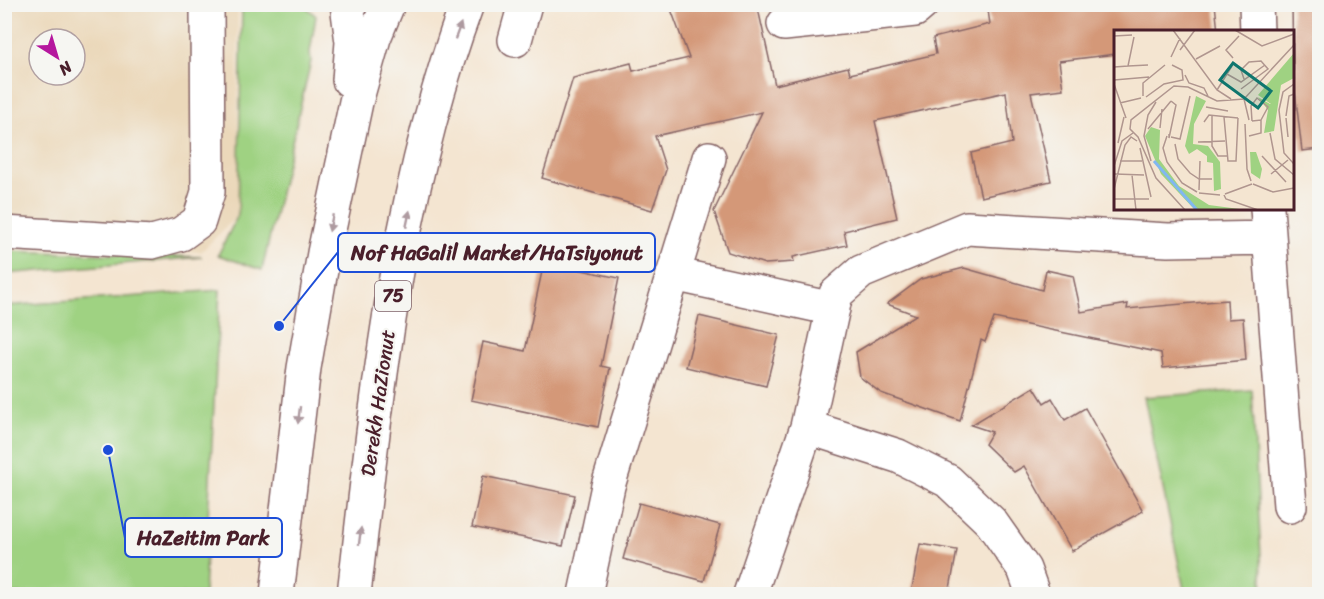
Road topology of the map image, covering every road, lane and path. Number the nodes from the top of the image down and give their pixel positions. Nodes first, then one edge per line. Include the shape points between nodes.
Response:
1 (207, 4) edge
2 (347, 4) edge
3 (388, 4) edge
4 (467, 4) edge
5 (525, 4) edge
6 (922, 4) edge
7 (1256, 4) edge
8 (784, 24) dead end
9 (1257, 30) edge
10 (515, 40) dead end
11 (709, 158) dead end
12 (340, 176) junction
13 (1268, 223) edge
14 (4, 233) edge
15 (674, 274) junction
16 (833, 309) junction
17 (807, 427) junction
18 (1290, 506) dead end
19 (277, 594) edge
20 (354, 594) edge
21 (585, 594) edge
22 (750, 594) edge
23 (1033, 594) edge

1 - 14 main road via 208,192 199,221 182,234 152,242
2 - 12 main road via 352,42
3 - 12 main road via 356,102
20 -> 4 main road, Derekh HaZionut / 75 via 379,378 398,267 430,120
5 - 10 main road
6 - 8 main road via 915,10
7 - 9 main road
11 - 15 main road
12 -> 19 main road via 304,368
13 - 16 main road via 1167,240 967,228 861,272 836,294
13 - 18 main road
15 - 16 main road
15 - 21 main road via 608,486
16 - 17 main road
17 - 22 main road
17 - 23 main road via 898,456 948,481 991,522 1024,569

